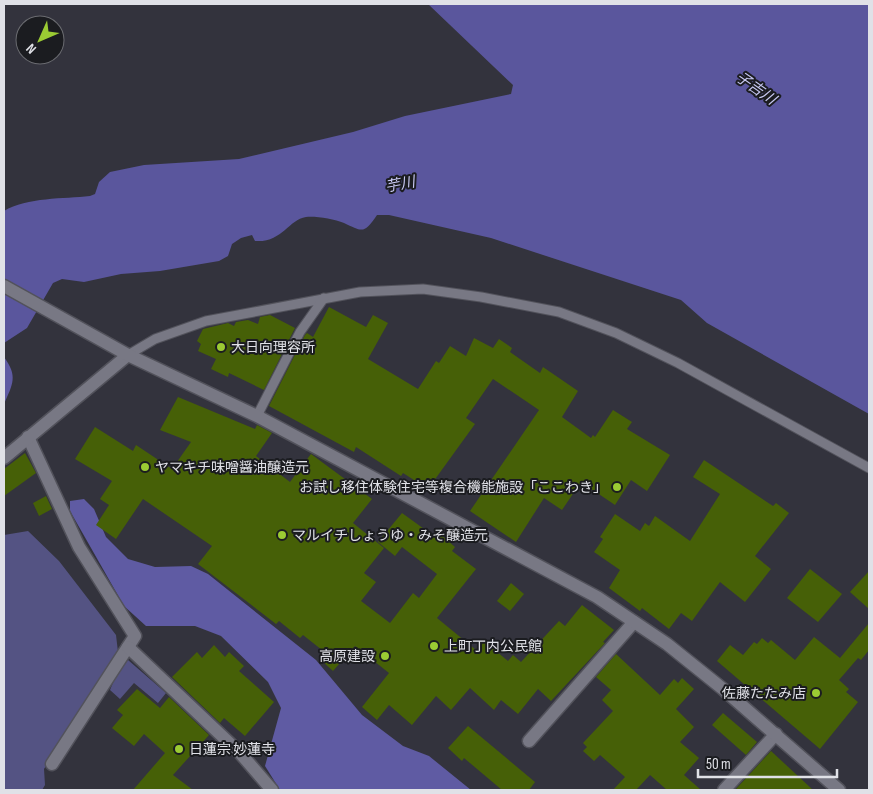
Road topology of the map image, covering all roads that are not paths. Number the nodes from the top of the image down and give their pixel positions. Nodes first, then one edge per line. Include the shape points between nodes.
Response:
1 (4, 286) edge
2 (324, 298) junction
3 (128, 355) junction
4 (257, 416) junction
5 (28, 437) junction
6 (4, 458) edge
7 (869, 468) edge
8 (634, 622) junction
9 (128, 647) junction
10 (776, 734) junction
11 (529, 741) dead end
12 (52, 764) dead end
13 (272, 790) edge
14 (724, 790) edge
15 (839, 790) edge

1 - 3 street
2 - 3 lane via 206,321 155,340
2 - 4 lane via 300,332
2 - 7 lane via 360,292 423,289 559,312 678,363
3 - 4 street
3 - 5 street
4 - 8 street via 597,597
5 - 6 street
5 - 9 street via 80,547 135,636
8 - 10 street via 667,644
8 - 11 street
9 - 12 street
9 - 13 street via 241,754
10 - 14 street
10 - 15 street

